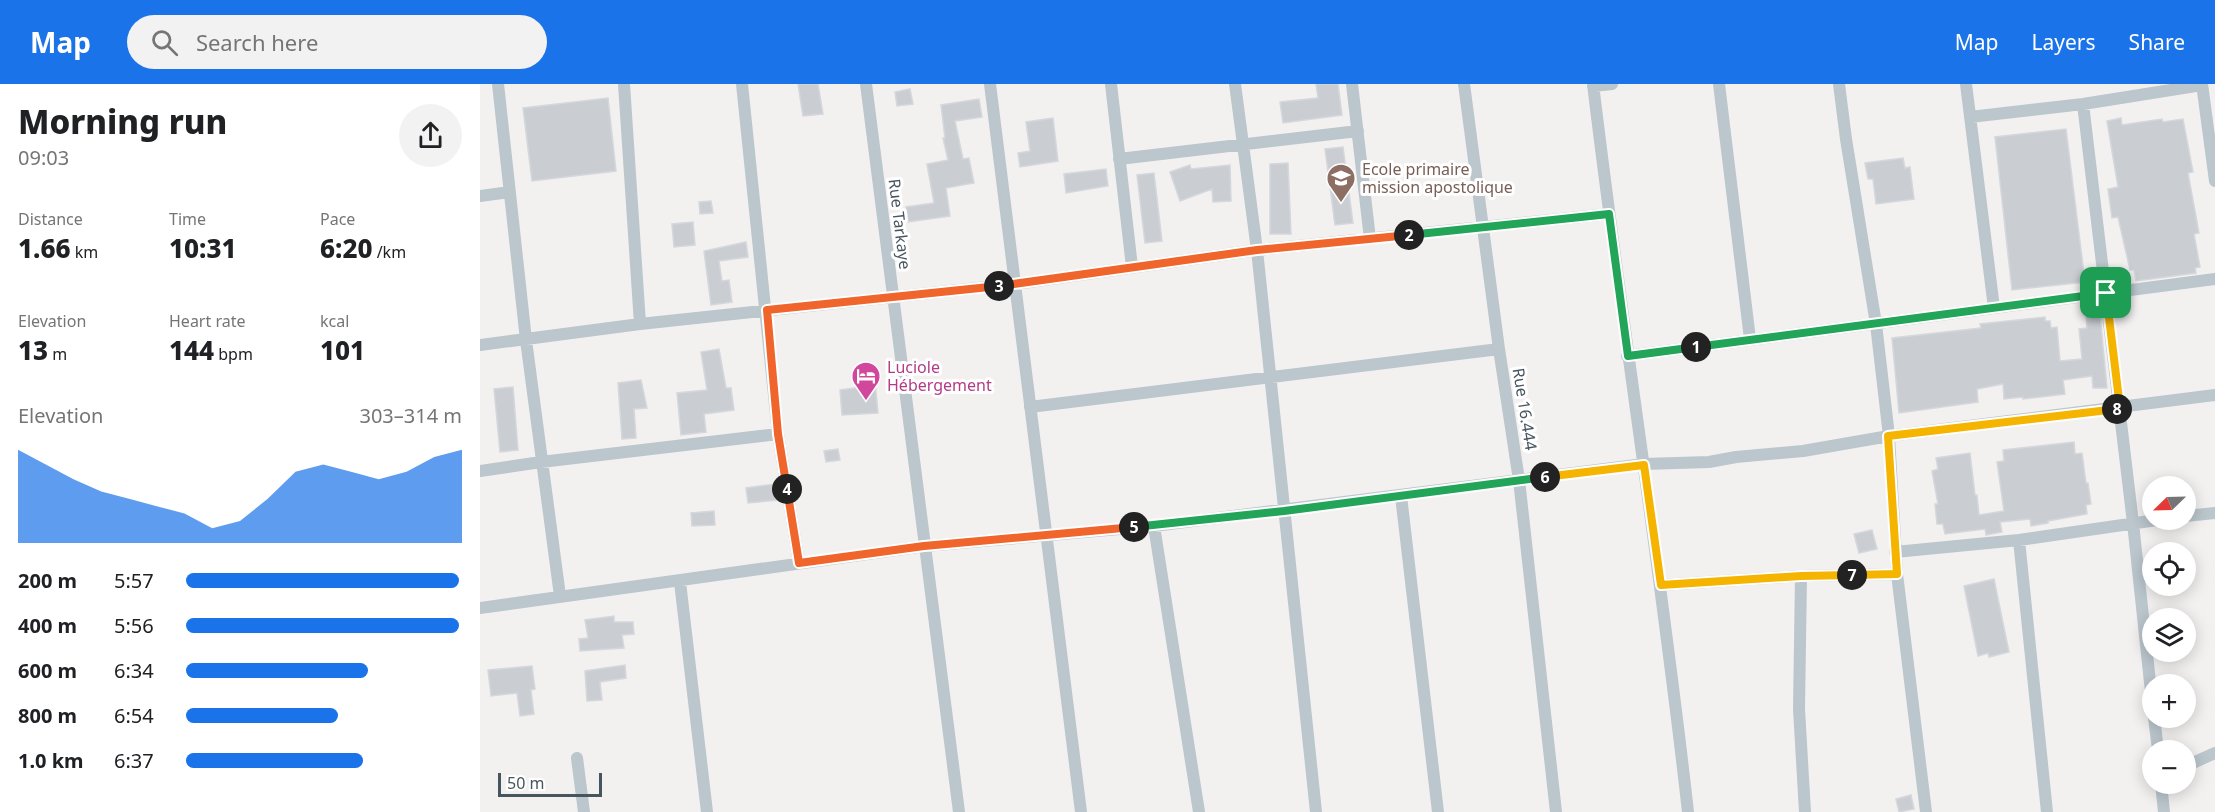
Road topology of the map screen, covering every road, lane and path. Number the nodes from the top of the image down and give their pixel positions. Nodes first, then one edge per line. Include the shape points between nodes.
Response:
1 (498, 84) edge
2 (624, 84) edge
3 (742, 84) edge
4 (866, 84) edge
5 (990, 84) edge
6 (1110, 84) edge
7 (1235, 84) edge
8 (1352, 84) edge
9 (1464, 84) edge
10 (1612, 84) edge
11 (1719, 84) edge
12 (1839, 84) edge
13 (1966, 84) edge
14 (2202, 84) edge
15 (1593, 85) edge
16 (2083, 104) junction
17 (1970, 117) junction
18 (1358, 131) junction
19 (1243, 145) junction
20 (1119, 159) junction
21 (2215, 181) edge
22 (510, 192) junction
23 (480, 196) edge
24 (1609, 214) junction
25 (1482, 228) junction
26 (1370, 239) junction
27 (1257, 250) junction
28 (1132, 267) junction
29 (2215, 279) edge
30 (1015, 284) junction
31 (2106, 293) junction
32 (893, 296) junction
33 (1994, 308) junction
34 (767, 310) junction
35 (640, 324) junction
36 (1876, 324) junction
37 (1750, 339) junction
38 (526, 340) junction
39 (480, 345) edge
40 (1499, 349) junction
41 (1628, 356) junction
42 (1269, 378) junction
43 (2215, 395) edge
44 (1030, 407) junction
45 (2120, 408) junction
46 (778, 434) junction
47 (1888, 436) junction
48 (541, 462) junction
49 (1644, 465) junction
50 (480, 471) edge
51 (1519, 480) junction
52 (1401, 496) junction
53 (1284, 511) junction
54 (2215, 513) edge
55 (2196, 515) edge
56 (2142, 522) edge
57 (2133, 523) junction
58 (1154, 526) junction
59 (1047, 534) junction
60 (2019, 540) junction
61 (924, 546) junction
62 (1895, 552) junction
63 (799, 563) junction
64 (1897, 574) junction
65 (1801, 576) junction
66 (680, 582) junction
67 (1661, 585) junction
68 (560, 596) junction
69 (480, 608) edge
70 (2149, 674) edge
71 (2215, 753) edge
72 (577, 758) dead end
73 (2196, 762) edge
74 (2162, 794) edge
75 (584, 812) edge
76 (707, 812) edge
77 (959, 812) edge
78 (1082, 812) edge
79 (1199, 812) edge
80 (1316, 812) edge
81 (1438, 812) edge
82 (1556, 812) edge
83 (1688, 812) edge
84 (1805, 812) edge
85 (1926, 812) edge
86 (2047, 812) edge
87 (2164, 812) edge

1 - 22 street
2 - 35 street
3 - 34 street
4 - 32 street, Rue Tarkaye
5 - 30 street
6 - 20 street
7 - 19 street
8 - 18 street
9 - 25 street, Rue 16.444
10 - 15 street
11 - 37 street
12 - 36 street
13 - 17 street
14 - 16 street
14 - 21 street
15 - 24 street
16 - 17 street
16 - 31 street
17 - 33 street
18 - 19 street
18 - 26 street
19 - 20 street
19 - 27 street
20 - 28 street
22 - 23 street
22 - 38 street
24 - 25 street
24 - 41 street
25 - 26 street
25 - 40 street, Rue 16.444
26 - 27 street
27 - 28 street
27 - 42 street
28 - 30 street
29 - 31 street
30 - 32 street
30 - 44 street
31 - 33 street
31 - 45 street
32 - 34 street
32 - 61 street, Rue Tarkaye
33 - 36 street
34 - 35 street
34 - 46 street
35 - 38 street
36 - 37 street
36 - 47 street
37 - 41 street
38 - 39 street
38 - 48 street
40 - 42 street
40 - 51 street, Rue 16.444
41 - 49 street
42 - 44 street
42 - 53 street
43 - 45 street
44 - 59 street
45 - 47 street
45 - 57 street
46 - 48 street
46 - 63 street
47 - 49 street via 1803,451
47 - 62 street
48 - 50 street
48 - 68 street
49 - 51 street
49 - 67 street
51 - 52 street
51 - 82 street, Rue 16.444
52 - 53 street
52 - 81 street
53 - 58 street
53 - 80 street
54 - 55 street
56 - 57 street
57 - 60 street
57 - 70 street
58 - 59 street
58 - 79 street
59 - 61 street
59 - 78 street
60 - 62 street
60 - 86 street
61 - 63 street
61 - 77 street, Rue Tarkaye
62 - 64 street
63 - 66 street
64 - 65 street
64 - 85 street
65 - 67 street
65 - 84 street via 1799,709
66 - 68 street
66 - 76 street
67 - 83 street
68 - 69 street
71 - 73 street
72 - 75 street
74 - 87 street

